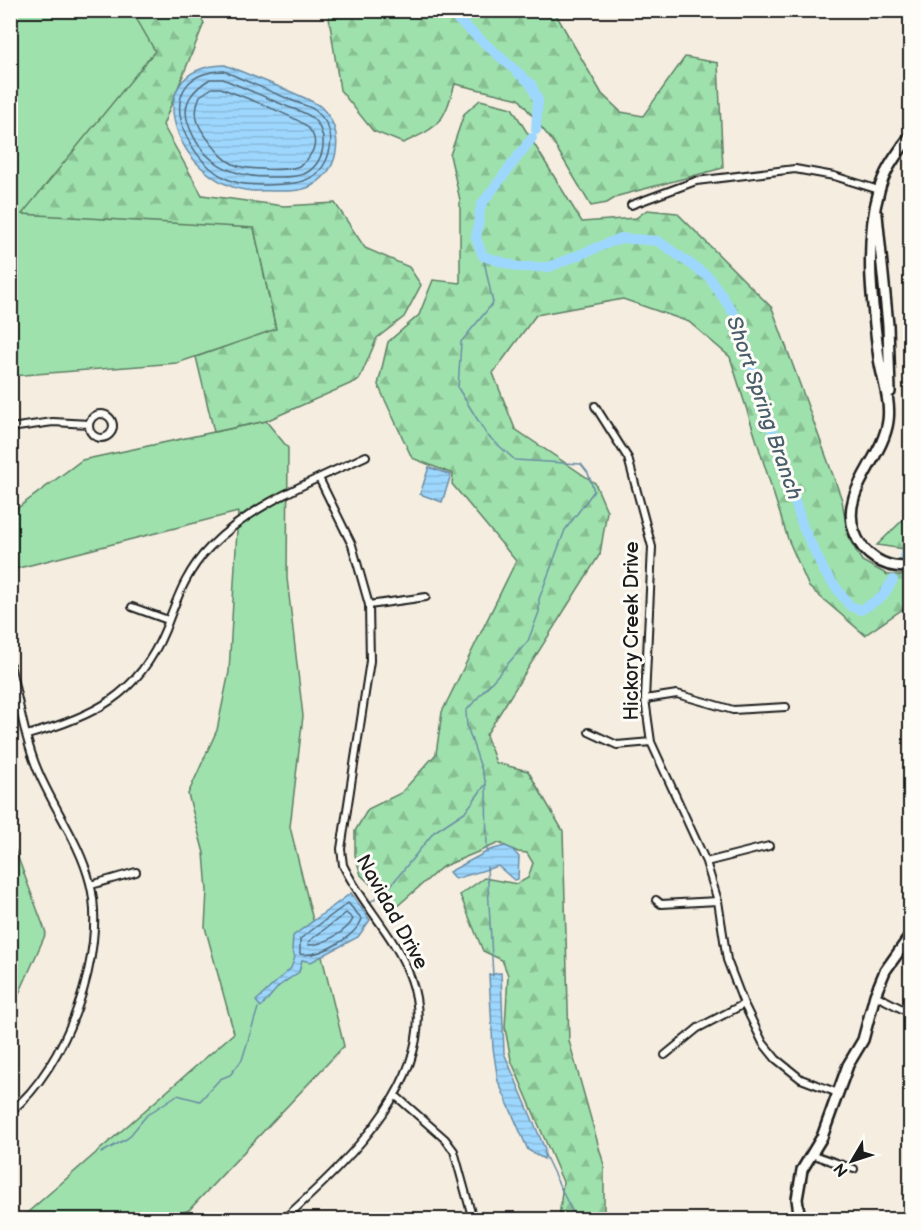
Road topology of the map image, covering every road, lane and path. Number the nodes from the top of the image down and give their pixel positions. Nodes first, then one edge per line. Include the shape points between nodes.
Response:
1 (910, 136) edge
2 (879, 190) junction
3 (631, 205) dead end
4 (595, 406) dead end
5 (89, 424) junction
6 (10, 428) edge
7 (366, 456) dead end
8 (319, 478) junction
9 (910, 566) edge
10 (426, 597) dead end
11 (369, 605) junction
12 (132, 607) dead end
13 (168, 620) junction
14 (10, 665) edge
15 (645, 699) junction
16 (786, 707) dead end
17 (589, 732) dead end
18 (27, 735) junction
19 (651, 742) junction
20 (769, 846) dead end
21 (706, 862) junction
22 (136, 872) dead end
23 (91, 885) junction
24 (656, 900) dead end
25 (718, 901) junction
26 (910, 936) edge
27 (875, 995) junction
28 (744, 1004) junction
29 (910, 1013) edge
30 (665, 1055) dead end
31 (838, 1093) junction
32 (396, 1096) junction
33 (10, 1112) edge
34 (811, 1154) junction
35 (854, 1169) dead end
36 (283, 1220) edge
37 (473, 1220) edge
38 (800, 1220) edge

1 - 2 street
2 - 3 street via 795,169 696,181
2 - 9 street via 871,233 877,267 880,359 889,418 881,448 855,493 851,517 857,540 870,555 888,565
4 - 15 street, Hickory Creek Drive via 628,458 652,547
5 - 5 street via 96,437 104,438 112,430 112,422 104,414 93,417
5 - 6 street via 53,422
7 - 8 street
8 - 11 street, Navidad Drive via 352,545
8 - 13 street via 284,494 220,537 185,579
10 - 11 street
11 - 32 street, Navidad Drive via 370,661 341,849 349,877 389,936 411,979 416,1012 411,1059
12 - 13 street
13 - 18 street via 151,658 121,694 84,718
14 - 18 street
15 - 16 street via 677,694 733,710
15 - 19 street, Hickory Creek Drive
17 - 19 street via 617,745
18 - 23 street via 44,785 79,852
19 - 21 street, Hickory Creek Drive
20 - 21 street
21 - 25 street, Hickory Creek Drive
22 - 23 street
23 - 33 street via 92,941 83,990 53,1063
24 - 25 street via 661,904
25 - 28 street, Hickory Creek Drive via 727,960
26 - 27 street via 885,971
27 - 29 street
27 - 31 street via 863,1040
28 - 30 street via 698,1028
28 - 31 street, Hickory Creek Drive via 763,1043 776,1059 801,1078
31 - 34 street via 831,1117
32 - 36 street, Navidad Drive via 333,1173
32 - 37 street via 454,1151
34 - 35 street
34 - 38 street via 798,1186

